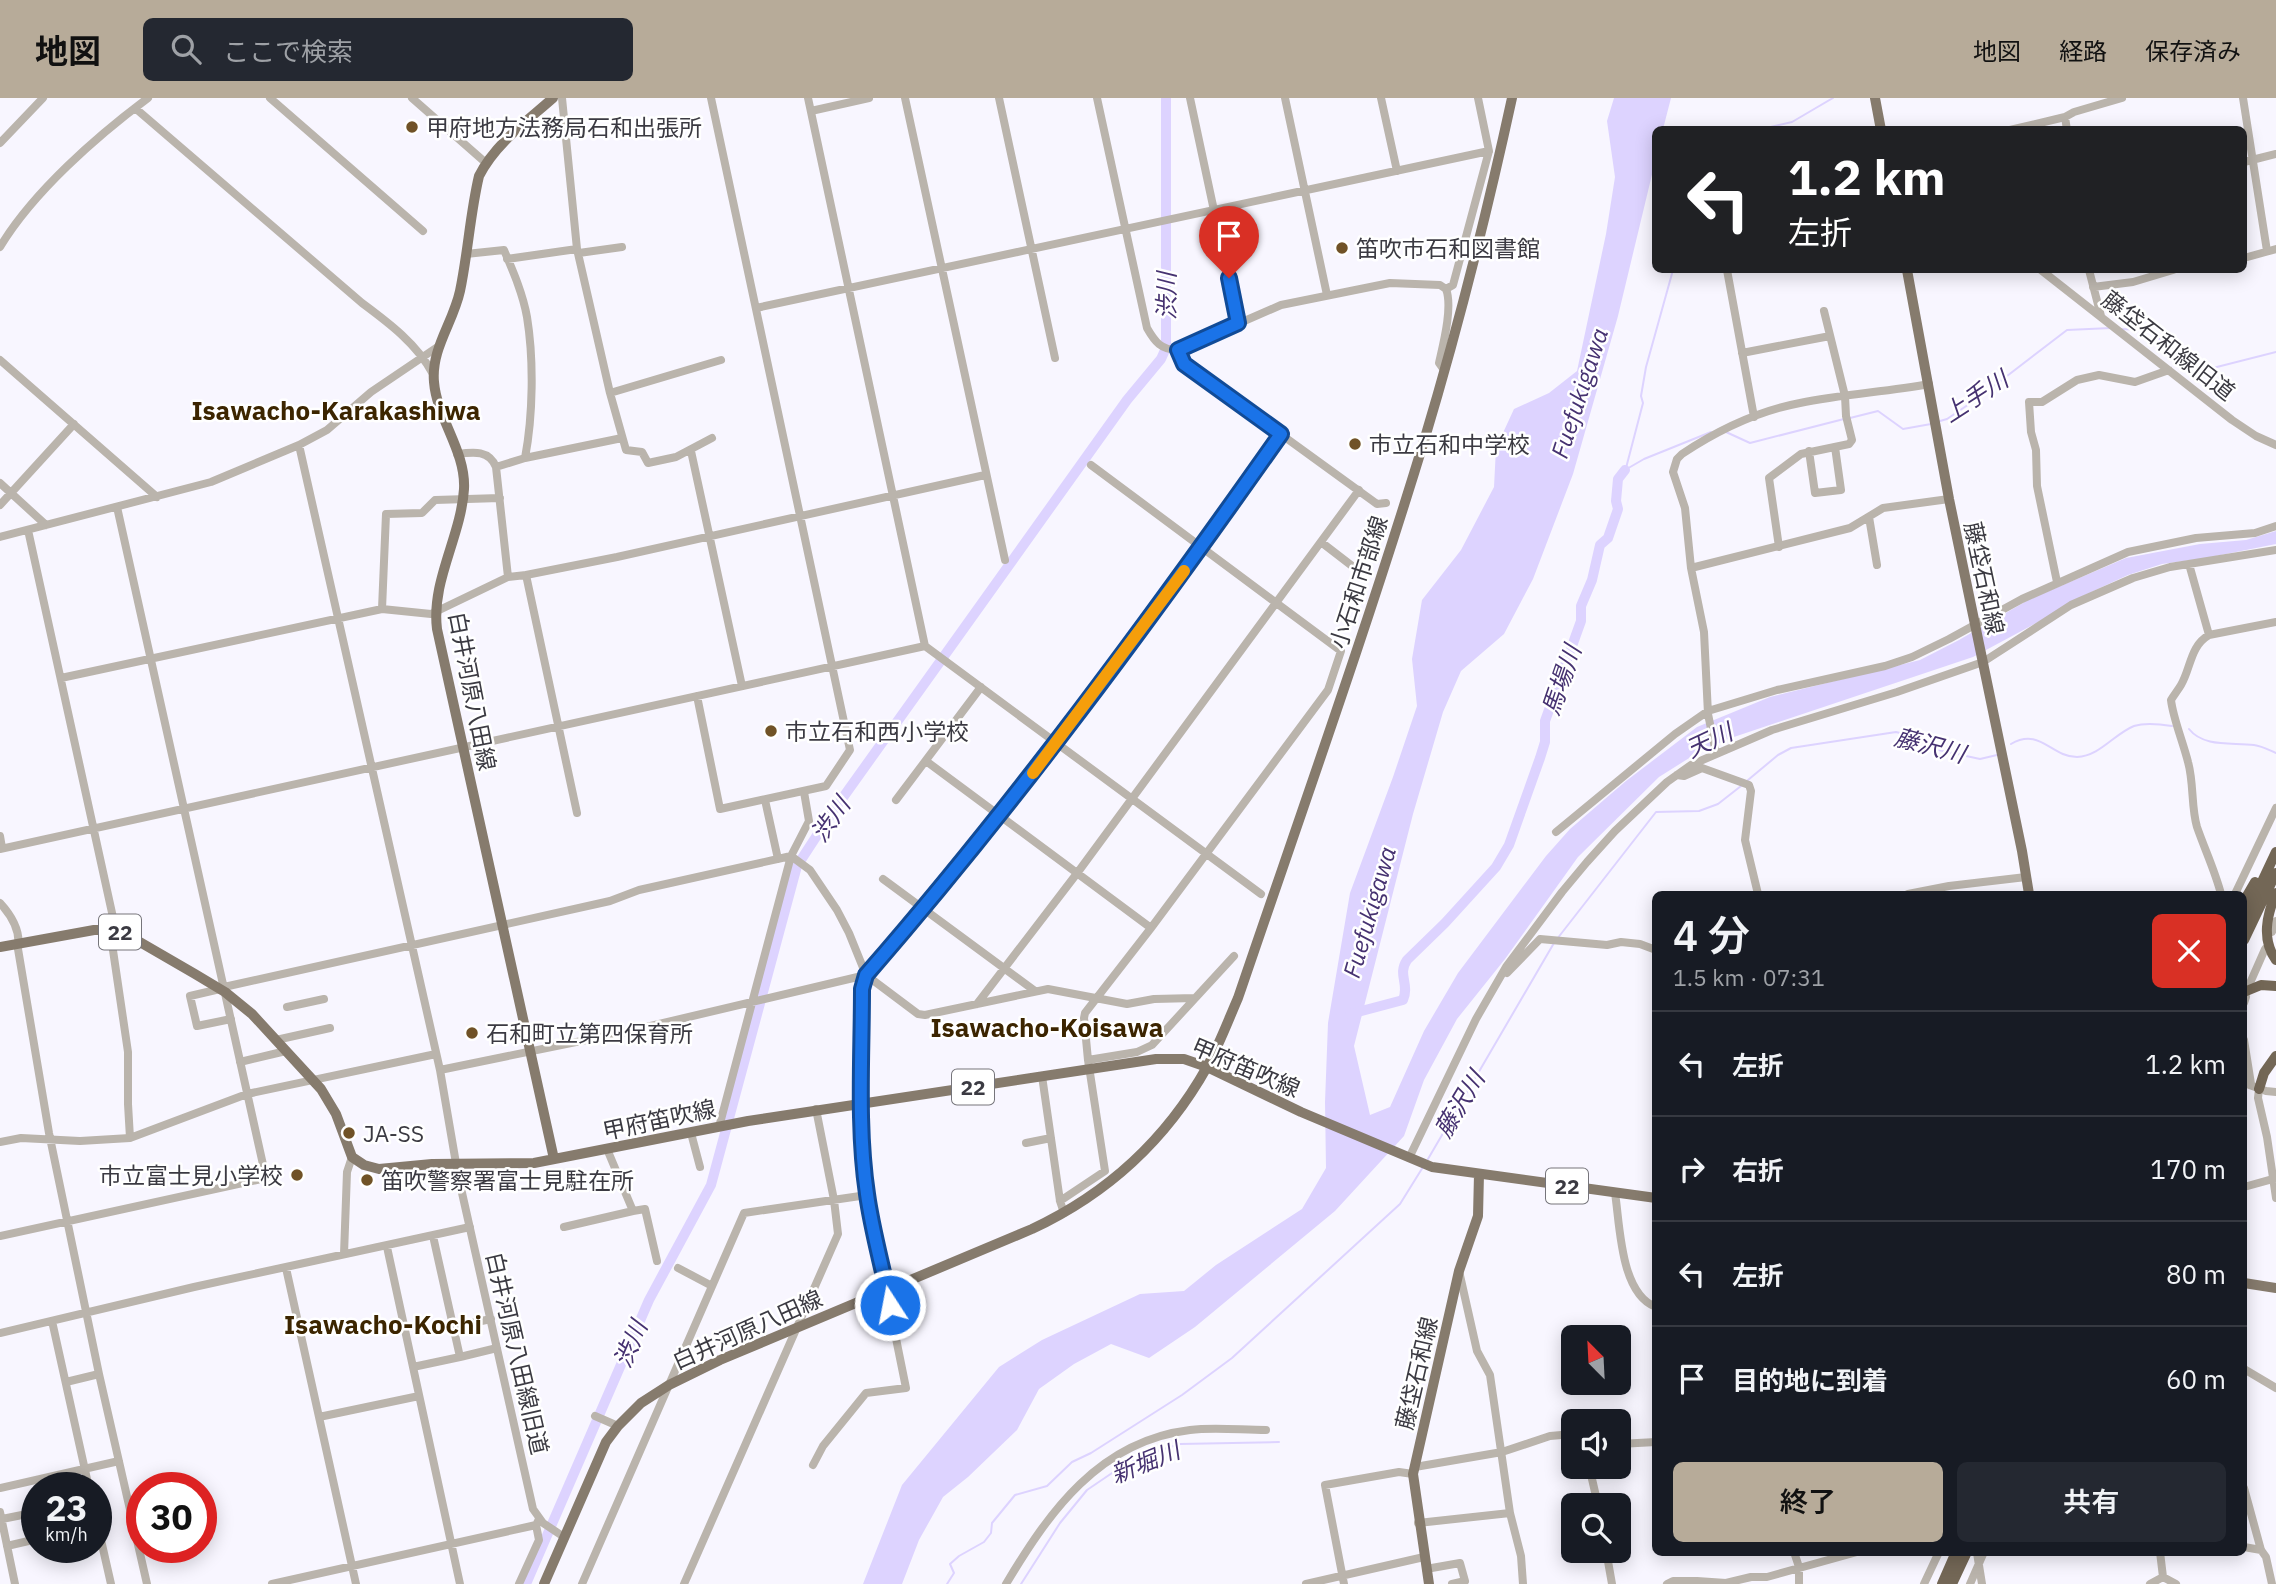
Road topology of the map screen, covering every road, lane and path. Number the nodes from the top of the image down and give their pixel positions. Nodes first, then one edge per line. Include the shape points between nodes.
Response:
1 (43, 98) edge
2 (148, 98) edge
3 (270, 98) edge
4 (412, 98) edge
5 (562, 98) edge
6 (712, 98) edge
7 (808, 98) edge
8 (869, 98) edge
9 (905, 98) edge
10 (999, 98) edge
11 (1097, 98) edge
12 (1190, 98) edge
13 (1285, 98) edge
14 (1381, 98) edge
15 (1478, 98) edge
16 (1512, 98) edge
17 (1875, 98) edge
18 (2122, 98) edge
19 (2243, 98) edge
20 (548, 100) edge
21 (135, 108) junction
22 (811, 111) junction
23 (2065, 117) junction
24 (1878, 126) edge
25 (2027, 126) edge
26 (2066, 126) edge
27 (0, 144) edge
28 (1489, 151) junction
29 (2276, 154) edge
30 (2254, 160) junction
31 (2247, 161) edge
32 (486, 163) junction
33 (1397, 171) junction
34 (1305, 192) junction
35 (1214, 210) junction
36 (1125, 228) junction
37 (423, 231) dead end
38 (0, 247) edge
39 (622, 247) dead end
40 (1032, 247) junction
41 (2276, 249) edge
42 (578, 251) junction
43 (2267, 251) junction
44 (466, 254) junction
45 (2247, 257) edge
46 (507, 259) junction
47 (941, 268) junction
48 (1728, 273) edge
49 (1908, 273) edge
50 (2045, 273) edge
51 (2090, 273) edge
52 (2163, 273) edge
53 (2093, 286) junction
54 (848, 288) junction
55 (1446, 289) junction
56 (1327, 295) junction
57 (756, 308) junction
58 (1824, 311) dead end
59 (2101, 316) junction
60 (1238, 323) junction
61 (1830, 336) junction
62 (439, 346) junction
63 (1173, 350) junction
64 (1742, 353) junction
65 (424, 356) junction
66 (1055, 358) dead end
67 (0, 360) edge
68 (721, 360) dead end
69 (1444, 370) junction
70 (2169, 370) junction
71 (433, 374) junction
72 (1928, 384) junction
73 (610, 393) junction
74 (1845, 396) junction
75 (1754, 418) junction
76 (74, 424) junction
77 (1281, 434) junction
78 (622, 438) junction
79 (712, 438) dead end
80 (299, 444) junction
81 (2276, 445) edge
82 (1835, 447) junction
83 (691, 451) junction
84 (1809, 451) junction
85 (457, 454) junction
86 (525, 458) junction
87 (1091, 464) dead end
88 (496, 467) junction
89 (985, 475) junction
90 (0, 483) edge
91 (1359, 490) junction
92 (12, 493) junction
93 (892, 494) junction
94 (157, 497) junction
95 (500, 498) junction
96 (463, 499) junction
97 (1949, 499) junction
98 (1386, 503) dead end
99 (0, 505) edge
100 (117, 507) junction
101 (800, 514) junction
102 (1869, 517) junction
103 (46, 525) junction
104 (2276, 526) edge
105 (28, 530) junction
106 (708, 536) junction
107 (0, 537) edge
108 (1321, 542) junction
109 (1202, 547) junction
110 (1779, 547) junction
111 (2276, 550) edge
112 (1005, 560) dead end
113 (2189, 564) junction
114 (1877, 565) dead end
115 (1691, 568) junction
116 (1356, 569) dead end
117 (526, 576) junction
118 (508, 577) junction
119 (2057, 582) junction
120 (1277, 603) junction
121 (382, 609) junction
122 (436, 611) junction
123 (337, 618) junction
124 (2276, 622) edge
125 (1975, 625) junction
126 (2209, 635) junction
127 (925, 646) junction
128 (152, 659) junction
129 (1982, 660) junction
130 (832, 665) junction
131 (61, 678) junction
132 (742, 686) junction
133 (981, 687) junction
134 (698, 696) junction
135 (1708, 713) junction
136 (558, 725) junction
137 (1057, 742) junction
138 (463, 747) junction
139 (1715, 751) junction
140 (926, 761) junction
141 (370, 767) junction
142 (1677, 775) junction
143 (804, 792) junction
144 (1132, 797) junction
145 (765, 800) junction
146 (896, 800) dead end
147 (2276, 808) edge
148 (184, 809) junction
149 (577, 813) dead end
150 (1001, 814) junction
151 (95, 830) junction
152 (1556, 831) dead end
153 (0, 836) edge
154 (2276, 845) edge
155 (1, 849) edge
156 (2276, 852) edge
157 (1207, 853) junction
158 (793, 858) junction
159 (778, 859) junction
160 (1078, 872) junction
161 (2276, 873) edge
162 (2026, 877) junction
163 (884, 879) dead end
164 (1757, 891) edge
165 (1923, 891) edge
166 (2028, 891) edge
167 (2220, 891) edge
168 (2236, 891) edge
169 (2276, 893) edge
170 (1261, 894) dead end
171 (2247, 896) edge
172 (0, 903) edge
173 (923, 909) junction
174 (2247, 914) edge
175 (2276, 921) edge
176 (502, 926) junction
177 (1151, 928) junction
178 (113, 930) junction
179 (2272, 932) dead end
180 (2247, 934) edge
181 (20, 944) junction
182 (410, 946) junction
183 (0, 947) edge
184 (1652, 948) edge
185 (2265, 949) dead end
186 (1234, 956) dead end
187 (2276, 960) edge
188 (1005, 969) junction
189 (866, 975) junction
190 (1499, 980) junction
191 (2276, 986) edge
192 (223, 990) junction
193 (1035, 991) junction
194 (2247, 992) edge
195 (2247, 993) edge
196 (1096, 998) junction
197 (1195, 998) junction
198 (324, 999) dead end
199 (754, 1002) junction
200 (977, 1004) junction
201 (287, 1007) dead end
202 (231, 1019) junction
203 (330, 1028) dead end
204 (276, 1040) junction
205 (286, 1051) junction
206 (530, 1052) junction
207 (436, 1054) junction
208 (2276, 1056) edge
209 (2247, 1059) edge
210 (240, 1062) junction
211 (1089, 1065) junction
212 (1210, 1069) junction
213 (440, 1070) junction
214 (2276, 1072) edge
215 (1042, 1076) junction
216 (315, 1082) junction
217 (2251, 1085) edge
218 (2276, 1092) edge
219 (247, 1094) junction
220 (861, 1102) junction
221 (816, 1109) junction
222 (720, 1126) junction
223 (691, 1133) junction
224 (130, 1138) junction
225 (1051, 1138) junction
226 (51, 1140) junction
227 (0, 1142) edge
228 (1026, 1143) dead end
229 (607, 1149) junction
230 (352, 1157) junction
231 (554, 1159) junction
232 (1410, 1159) junction
233 (456, 1164) junction
234 (700, 1167) dead end
235 (1479, 1174) junction
236 (2274, 1178) edge
237 (2247, 1186) edge
238 (1615, 1193) junction
239 (867, 1195) junction
240 (1652, 1198) edge
241 (2276, 1198) edge
242 (834, 1199) junction
243 (1060, 1201) junction
244 (633, 1211) junction
245 (1064, 1213) junction
246 (68, 1221) junction
247 (470, 1227) junction
248 (564, 1227) dead end
249 (0, 1236) edge
250 (433, 1236) junction
251 (387, 1247) junction
252 (344, 1254) junction
253 (657, 1261) dead end
254 (285, 1268) junction
255 (678, 1268) dead end
256 (1459, 1271) junction
257 (2247, 1283) edge
258 (712, 1286) junction
259 (2276, 1288) edge
260 (887, 1290) junction
261 (1652, 1306) edge
262 (87, 1312) junction
263 (491, 1319) junction
264 (52, 1321) junction
265 (453, 1327) junction
266 (797, 1327) junction
267 (0, 1333) edge
268 (497, 1348) junction
269 (460, 1357) junction
270 (413, 1367) junction
271 (2247, 1371) edge
272 (99, 1374) junction
273 (66, 1382) junction
274 (669, 1385) junction
275 (2276, 1388) edge
276 (419, 1396) junction
277 (594, 1416) dead end
278 (319, 1417) junction
279 (612, 1424) junction
280 (1266, 1430) dead end
281 (1561, 1435) edge
282 (1652, 1442) edge
283 (1631, 1443) edge
284 (1502, 1452) junction
285 (119, 1461) junction
286 (813, 1465) dead end
287 (85, 1469) junction
288 (1414, 1471) junction
289 (86, 1472) edge
290 (0, 1488) edge
291 (2247, 1498) edge
292 (1510, 1513) junction
293 (21, 1514) edge
294 (1, 1516) edge
295 (1418, 1522) junction
296 (539, 1523) junction
297 (560, 1535) junction
298 (21, 1542) edge
299 (451, 1544) junction
300 (7, 1546) junction
301 (2247, 1548) edge
302 (2264, 1554) junction
303 (2276, 1554) edge
304 (1795, 1556) edge
305 (1842, 1556) edge
306 (1937, 1556) edge
307 (1954, 1556) edge
308 (1965, 1556) edge
309 (1978, 1556) edge
310 (1982, 1556) edge
311 (2160, 1556) edge
312 (1424, 1557) junction
313 (106, 1563) edge
314 (1608, 1563) edge
315 (1979, 1563) junction
316 (352, 1566) junction
317 (1799, 1567) junction
318 (1426, 1569) junction
319 (2163, 1577) junction
320 (1344, 1580) edge
321 (15, 1584) edge
322 (111, 1584) edge
323 (147, 1584) edge
324 (272, 1584) edge
325 (356, 1584) edge
326 (460, 1584) edge
327 (519, 1584) edge
328 (544, 1584) edge
329 (582, 1584) edge
330 (684, 1584) edge
331 (1006, 1584) edge
332 (1306, 1584) edge
333 (1429, 1584) edge
334 (1452, 1584) edge
335 (1523, 1584) edge
336 (1612, 1584) edge
337 (1667, 1584) edge
338 (1799, 1584) edge
339 (1924, 1584) edge
340 (1942, 1584) edge
341 (1952, 1584) edge
342 (1970, 1584) edge
343 (1982, 1584) edge
344 (2150, 1584) edge
345 (2176, 1584) edge
346 (2272, 1584) edge

1 - 27 street
2 - 21 street
3 - 37 street
4 - 32 street
5 - 42 street
6 - 57 street
7 - 22 street
8 - 22 street
9 - 47 street
10 - 40 street
11 - 36 street
12 - 35 street
13 - 34 street
14 - 33 street
15 - 28 street
16 - 69 main road, 小石和市部線
17 - 24 main road
18 - 23 street
19 - 30 street
20 - 32 main road, 白井河原八田線
21 - 38 street via 45,189
21 - 65 street
22 - 54 street
23 - 25 street
23 - 26 street
28 - 33 street
28 - 55 street via 1453,285
29 - 30 street
30 - 31 street
30 - 43 street
32 - 44 main road, 白井河原八田線 via 477,187
33 - 34 street
34 - 35 street
34 - 56 street
35 - 36 street
35 - 60 street
36 - 40 street
36 - 63 street via 1147,328 1160,345
39 - 42 street
40 - 47 street
40 - 66 street
41 - 43 street
42 - 46 street
42 - 73 street
43 - 45 street
44 - 46 street via 503,250
44 - 62 main road, 白井河原八田線 via 457,303
46 - 86 street via 526,315 531,347
47 - 54 street
47 - 89 street
48 - 64 street
49 - 72 main road, 藤垈石和線
50 - 59 street, 藤垈石和線旧道
51 - 53 street
52 - 53 street
53 - 59 street
54 - 57 street
54 - 93 street
55 - 56 street via 1390,283
55 - 69 street via 1439,363
56 - 60 street via 1281,305
57 - 101 street
58 - 61 street
59 - 70 street, 藤垈石和線旧道
60 - 63 street
61 - 64 street
61 - 74 street
62 - 65 street
62 - 71 main road, 白井河原八田線
63 - 77 street via 1184,364
64 - 75 street
65 - 71 street
65 - 80 street via 372,391 327,430
67 - 76 street
68 - 73 street
69 - 212 main road, 小石和市部線 via 1391,542
70 - 81 street, 藤垈石和線旧道 via 2232,421
70 - 119 street via 2135,382 2099,375 2077,380 2042,402 2029,402 2037,486
71 - 85 main road, 白井河原八田線
72 - 74 street
72 - 97 main road, 藤垈石和線
73 - 78 street
74 - 75 street via 1797,403
74 - 82 street via 1851,443
75 - 115 street via 1720,430 1682,454 1675,465 1687,519
76 - 92 street
76 - 94 street
77 - 91 street
77 - 109 street
78 - 83 street via 626,450 642,452 648,463
78 - 86 street
79 - 83 street
80 - 94 street via 211,482
80 - 123 street, 白井河原八田線旧道
82 - 84 street
82 - 84 street via 1841,490 1815,493
83 - 106 street
84 - 110 street via 1769,478
85 - 88 street via 487,454
85 - 96 main road, 白井河原八田線 via 464,479
86 - 88 street
87 - 109 street
88 - 95 street
89 - 93 street
89 - 112 street
90 - 92 street
91 - 98 street via 1377,504
91 - 108 street
92 - 99 street
92 - 103 street
93 - 101 street
93 - 127 street
94 - 100 street
95 - 96 street
95 - 118 street
96 - 121 street via 435,500 422,513 386,514
96 - 122 main road, 白井河原八田線
97 - 102 street via 1883,508
97 - 125 main road, 藤垈石和線
100 - 103 street
100 - 128 street
101 - 106 street
101 - 130 street
102 - 110 street via 1850,528
102 - 114 street
103 - 105 street
104 - 119 street via 2128,552
105 - 107 street
105 - 131 street
106 - 117 street
106 - 132 street
108 - 116 street
108 - 120 street
109 - 120 street
109 - 137 street
110 - 115 street
111 - 113 street
113 - 126 street
113 - 129 street via 2154,571 2090,596
115 - 135 street via 1704,632
117 - 118 street
117 - 136 street
118 - 122 street
119 - 125 street
120 - 144 street
120 - 157 street via 1341,650 1328,690
121 - 122 street
121 - 123 street
122 - 138 main road, 白井河原八田線
123 - 128 street
123 - 141 street, 白井河原八田線旧道
124 - 126 street
125 - 129 main road, 藤垈石和線
125 - 135 street via 1885,666 1777,690
126 - 167 street via 2196,646 2182,684 2171,699 2190,767 2197,825
127 - 130 street
127 - 133 street
128 - 131 street
128 - 148 street
129 - 139 street
129 - 162 main road, 藤垈石和線
130 - 132 street
130 - 143 street via 850,750 826,786
131 - 151 street
132 - 134 street
133 - 137 street
133 - 140 street
134 - 136 street
134 - 145 street via 720,808
135 - 139 street
135 - 152 street via 1675,734
136 - 138 street
136 - 149 street
137 - 144 street
137 - 150 street
138 - 141 street
138 - 176 main road, 白井河原八田線
139 - 142 street
140 - 146 street
140 - 150 street
141 - 148 street
141 - 182 street, 白井河原八田線旧道
142 - 164 street via 1702,768 1745,782 1751,791 1745,840
142 - 190 street via 1644,802 1587,862
143 - 145 street
143 - 158 street via 809,821
144 - 157 street
144 - 160 street
145 - 159 street
147 - 168 street
148 - 151 street
148 - 192 street
150 - 160 street
150 - 173 street
151 - 155 street
151 - 178 street
153 - 155 street
154 - 171 highway
156 - 174 highway
157 - 170 street
157 - 177 street
158 - 159 street
158 - 189 street via 810,870 849,933
158 - 199 street
159 - 176 street
160 - 177 street
160 - 188 street
161 - 180 highway
162 - 165 street
162 - 166 main road, 藤垈石和線
163 - 173 street
169 - 187 highway via 2266,935
172 - 181 street via 13,921
173 - 188 street
173 - 189 street
175 - 179 street
176 - 182 street
176 - 206 main road, 白井河原八田線
177 - 196 street
178 - 181 main road, 22
178 - 192 main road, 22
178 - 224 street via 128,1052
181 - 183 main road, 22
181 - 226 street
182 - 192 street
182 - 207 street, 白井河原八田線旧道
184 - 190 street via 1621,942 1607,945 1539,939
185 - 194 street
186 - 197 street
188 - 193 street
188 - 200 street
189 - 199 street
189 - 200 street via 918,1014
189 - 220 street
190 - 232 street
191 - 195 highway via 2261,985
192 - 202 street
192 - 202 street via 190,996 197,1026
192 - 204 main road, 22
193 - 196 street
193 - 200 street
196 - 197 street via 1127,1003
196 - 211 street via 1084,1018
197 - 211 street via 1152,1045
198 - 201 street
199 - 206 street
199 - 222 street
202 - 210 street
203 - 204 street
204 - 205 main road, 22
205 - 210 street
205 - 216 main road, 22
206 - 213 street
206 - 231 main road, 白井河原八田線
207 - 213 street, 白井河原八田線旧道
207 - 216 street
208 - 217 highway
209 - 217 street
210 - 219 street
211 - 212 main road, 甲府笛吹線 / 22 via 1171,1058
211 - 215 main road, 甲府笛吹線 / 22
211 - 243 street via 1105,1171
212 - 232 main road, 甲府笛吹線 / 22
212 - 245 main road, 白井河原八田線 via 1144,1153
213 - 233 street, 白井河原八田線旧道
214 - 217 highway
215 - 220 main road, 甲府笛吹線 / 22
215 - 225 street
216 - 219 street
216 - 230 main road, 22 via 336,1114
217 - 218 street
217 - 236 street via 2258,1098
219 - 224 street
219 - 246 street via 266,1178
220 - 221 main road, 甲府笛吹線 / 22
220 - 239 street
221 - 222 main road, 甲府笛吹線 / 22
221 - 242 street
222 - 223 main road, 甲府笛吹線 / 22
223 - 229 main road, 甲府笛吹線 / 22
223 - 234 street
224 - 226 street
225 - 228 street
225 - 243 street
226 - 227 street
226 - 246 street
229 - 231 main road, 甲府笛吹線 / 22
229 - 244 street
230 - 233 main road, 甲府笛吹線 / 22 via 379,1169
230 - 252 street via 347,1172
231 - 233 main road, 甲府笛吹線 / 22
232 - 235 main road, 22
233 - 247 street, 白井河原八田線旧道
235 - 238 main road, 22
235 - 256 main road, 藤垈石和線 via 1478,1216
236 - 237 street
236 - 241 street
238 - 240 main road, 22
238 - 261 street via 1630,1280
239 - 242 street
239 - 260 street
242 - 258 street via 744,1213
242 - 266 street via 838,1231
243 - 245 street
244 - 248 street
244 - 253 street via 645,1209
245 - 260 main road, 白井河原八田線
246 - 249 street
246 - 262 street
247 - 250 street
247 - 263 street, 白井河原八田線旧道
250 - 251 street
250 - 265 street
251 - 252 street
251 - 270 street
252 - 254 street
254 - 262 street
254 - 278 street
255 - 258 street
256 - 284 street via 1477,1351 1490,1375
256 - 288 main road, 藤垈石和線
257 - 259 main road
258 - 274 street
260 - 266 main road, 白井河原八田線
260 - 286 street via 906,1388 866,1393
262 - 264 street
262 - 272 street
263 - 265 street
263 - 268 street, 白井河原八田線旧道
264 - 267 street
264 - 273 street
265 - 269 street
266 - 274 main road, 白井河原八田線
266 - 330 street
268 - 269 street
268 - 296 street, 白井河原八田線旧道
269 - 270 street
270 - 276 street
271 - 275 street
272 - 273 street
272 - 285 street
273 - 287 street
274 - 279 main road, 白井河原八田線
274 - 329 street
276 - 278 street
276 - 299 street
277 - 279 street
278 - 316 street
279 - 297 main road, 白井河原八田線
280 - 331 street via 1190,1430 1141,1443 1114,1457 1072,1493 1036,1534
281 - 284 street
282 - 283 street
284 - 288 street
284 - 292 street
285 - 287 street
285 - 323 street
287 - 289 street
287 - 290 street
288 - 295 main road, 藤垈石和線
288 - 320 street via 1325,1485
291 - 302 street
292 - 295 street
292 - 335 street
293 - 294 street
294 - 300 street
295 - 312 main road, 藤垈石和線
296 - 297 street
296 - 299 street
296 - 327 street via 539,1540
297 - 328 main road, 白井河原八田線
298 - 300 street
299 - 316 street
299 - 326 street
300 - 321 street
301 - 302 street
302 - 303 street
302 - 346 street
304 - 317 street
305 - 317 street
306 - 339 street
307 - 340 highway
308 - 341 highway
309 - 315 street
310 - 315 street
311 - 319 street
312 - 318 main road, 藤垈石和線
312 - 320 street
313 - 322 street
314 - 336 street
315 - 342 street
315 - 343 street
316 - 324 street
316 - 325 street
317 - 337 street via 1726,1583
317 - 338 street
318 - 333 main road, 藤垈石和線
318 - 334 street via 1461,1563 1465,1581
319 - 344 street
319 - 345 street
320 - 332 street

